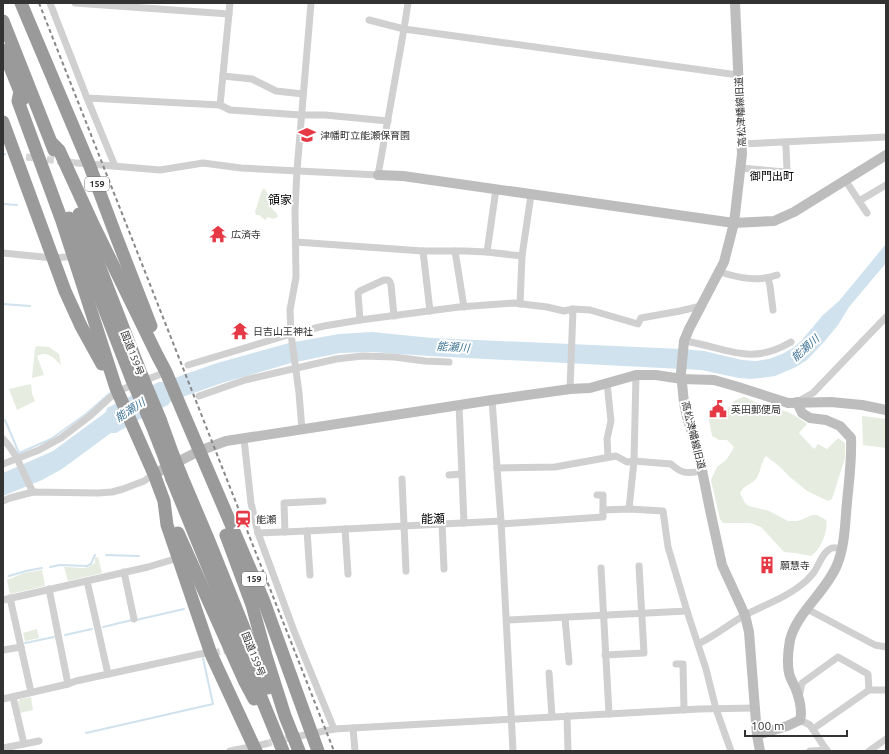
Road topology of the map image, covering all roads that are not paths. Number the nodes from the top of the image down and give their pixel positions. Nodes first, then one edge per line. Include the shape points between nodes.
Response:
1 (21, 3) edge
2 (50, 3) edge
3 (75, 3) edge
4 (230, 3) edge
5 (311, 3) edge
6 (408, 3) edge
7 (735, 3) edge
8 (229, 14) junction
9 (369, 20) dead end
10 (3, 21) edge
11 (404, 29) junction
12 (3, 50) edge
13 (738, 75) junction
14 (223, 76) junction
15 (20, 91) junction
16 (303, 94) junction
17 (86, 98) junction
18 (220, 104) junction
19 (301, 115) junction
20 (388, 121) junction
21 (3, 122) edge
22 (886, 137) edge
23 (784, 142) junction
24 (52, 143) junction
25 (741, 144) junction
26 (886, 155) edge
27 (83, 164) junction
28 (115, 166) junction
29 (740, 168) junction
30 (297, 170) junction
31 (378, 175) junction
32 (845, 180) junction
33 (886, 184) edge
34 (496, 189) junction
35 (531, 195) junction
36 (859, 201) junction
37 (867, 213) dead end
38 (734, 223) junction
39 (296, 242) junction
40 (423, 251) junction
41 (455, 251) junction
42 (487, 252) junction
43 (3, 253) edge
44 (522, 256) junction
45 (59, 257) junction
46 (720, 272) junction
47 (777, 275) dead end
48 (768, 278) junction
49 (520, 304) junction
50 (701, 306) junction
51 (464, 307) junction
52 (573, 309) junction
53 (772, 310) dead end
54 (430, 311) junction
55 (394, 316) junction
56 (886, 317) edge
57 (360, 320) junction
58 (292, 336) junction
59 (791, 342) dead end
60 (684, 343) junction
61 (449, 362) dead end
62 (188, 365) dead end
63 (296, 368) junction
64 (166, 372) junction
65 (636, 375) junction
66 (682, 376) junction
67 (137, 378) junction
68 (607, 383) junction
69 (570, 390) junction
70 (117, 392) junction
71 (199, 396) dead end
72 (492, 400) junction
73 (797, 402) junction
74 (459, 406) junction
75 (886, 410) edge
76 (302, 430) junction
77 (3, 439) edge
78 (244, 439) junction
79 (199, 451) junction
80 (608, 457) junction
81 (18, 460) junction
82 (634, 461) junction
83 (3, 464) edge
84 (205, 464) junction
85 (497, 468) junction
86 (703, 471) junction
87 (154, 474) junction
88 (461, 474) junction
89 (449, 475) dead end
90 (177, 477) junction
91 (402, 479) dead end
92 (32, 491) junction
93 (597, 495) dead end
94 (3, 501) edge
95 (164, 501) junction
96 (323, 501) dead end
97 (629, 508) junction
98 (603, 510) junction
99 (501, 522) junction
100 (464, 523) junction
101 (442, 524) junction
102 (404, 526) junction
103 (345, 529) junction
104 (307, 531) junction
105 (285, 532) junction
106 (258, 533) junction
107 (841, 549) junction
108 (178, 558) junction
109 (639, 566) dead end
110 (601, 568) dead end
111 (444, 569) dead end
112 (406, 571) dead end
113 (124, 572) junction
114 (348, 574) dead end
115 (310, 575) dead end
116 (87, 580) junction
117 (49, 589) junction
118 (6, 599) edge
119 (807, 609) junction
120 (687, 611) junction
121 (642, 613) junction
122 (603, 615) junction
123 (745, 615) junction
124 (565, 618) junction
125 (134, 619) dead end
126 (507, 620) junction
127 (698, 644) junction
128 (20, 646) junction
129 (886, 647) edge
130 (3, 650) edge
131 (212, 654) junction
132 (605, 655) junction
133 (569, 662) dead end
134 (676, 664) dead end
135 (549, 673) dead end
136 (108, 674) junction
137 (68, 684) junction
138 (869, 690) junction
139 (886, 690) edge
140 (31, 692) junction
141 (13, 697) junction
142 (799, 697) junction
143 (3, 699) edge
144 (756, 708) junction
145 (716, 709) junction
146 (684, 710) junction
147 (609, 714) junction
148 (567, 716) junction
149 (552, 717) junction
150 (512, 719) junction
151 (800, 720) junction
152 (353, 728) junction
153 (334, 729) junction
154 (813, 729) junction
155 (306, 734) junction
156 (758, 735) junction
157 (886, 739) edge
158 (39, 741) dead end
159 (24, 744) junction
160 (259, 747) edge
161 (3, 749) edge
162 (827, 750) edge
163 (874, 750) edge
164 (230, 751) edge
165 (283, 751) edge
166 (294, 751) edge
167 (299, 751) edge
168 (318, 751) edge
169 (355, 751) edge
170 (513, 751) edge
171 (568, 751) edge
172 (731, 751) edge
173 (760, 751) edge
174 (810, 751) edge

1 - 27 highway, 159
2 - 17 street
3 - 8 street
4 - 8 street
5 - 16 street
6 - 11 street
7 - 13 street, 高松津幡線旧道
8 - 14 street
9 - 11 street
10 - 24 highway, 国道159号 / 159
11 - 13 street
11 - 20 street
12 - 15 highway, 国道159号 / 159
13 - 25 street, 高松津幡線旧道
14 - 16 street via 252,79 276,91
14 - 18 street
15 - 67 highway, 国道159号 / 159
15 - 70 highway, 159 via 18,101 62,221
16 - 19 street
17 - 18 street
17 - 28 street
18 - 19 street via 230,110
19 - 20 street
19 - 30 street
20 - 31 street
21 - 45 highway, 159 via 21,157
22 - 23 street
23 - 25 street
23 - 29 street via 787,170 785,172
24 - 64 highway, 159 via 59,150
24 - 67 highway, 国道159号 / 159
25 - 29 street, 高松津幡線旧道
26 - 32 street
27 - 28 street
27 - 64 highway, 159 via 111,239 158,343
28 - 30 street via 160,170 203,163 241,168
29 - 38 street, 高松津幡線旧道
30 - 31 street
30 - 39 street
31 - 34 street
32 - 36 street
32 - 38 street via 794,212 774,221
33 - 36 street
34 - 35 street
34 - 42 street
35 - 38 street
35 - 44 street
36 - 37 street
38 - 46 street, 高松津幡線旧道
39 - 40 street
39 - 58 street via 296,276 290,310
40 - 41 street
40 - 54 street
41 - 42 street
41 - 51 street
42 - 44 street
43 - 45 street
44 - 49 street
45 - 70 highway, 159 via 65,291
46 - 48 street via 743,278
46 - 50 street, 高松津幡線旧道
47 - 48 street
48 - 53 street
49 - 51 street
49 - 52 street via 564,311
50 - 52 street via 641,318 638,324 590,310
50 - 60 street, 高松津幡線旧道
51 - 54 street
52 - 69 street
54 - 55 street
55 - 57 street
55 - 57 street via 391,285 388,280 384,280 358,293
56 - 73 street via 813,393
57 - 58 street via 324,326
58 - 62 street
58 - 63 street
59 - 60 street via 758,355 727,352 693,342
60 - 66 street, 高松津幡線旧道
61 - 63 street via 363,356
63 - 71 street via 245,380
63 - 76 street
64 - 70 street
64 - 79 highway, 159
65 - 66 street
65 - 68 street
65 - 82 street
66 - 73 street via 714,380 788,403
66 - 86 street, 高松津幡線旧道 via 687,417
67 - 90 highway, 国道159号 / 159, bridge
68 - 69 street
68 - 80 street via 611,421 607,439
69 - 72 street
70 - 81 street via 61,438
70 - 87 highway, 159
72 - 74 street
72 - 85 street
73 - 75 street via 831,402
73 - 107 street via 802,413 810,418 826,420 840,426 851,438 852,454
74 - 76 street
74 - 88 street
76 - 78 street
77 - 81 street
78 - 79 street via 226,441
78 - 106 street via 251,503
79 - 84 highway, 159
79 - 87 street
80 - 82 street via 616,456 627,462
80 - 85 street via 555,467
81 - 83 street
81 - 92 street
82 - 86 street via 671,464 678,471 689,473
82 - 97 street
84 - 155 highway, 159 via 263,599 273,639
84 - 167 highway, 159 via 212,494 252,605 285,716
85 - 99 street
86 - 123 street, 高松津幡線旧道 via 722,565
87 - 92 street via 144,481 112,492
87 - 95 highway, 159
88 - 89 street
88 - 100 street
90 - 165 highway, 国道159号 / 159
90 - 166 highway, 国道159号 / 159 via 209,541
91 - 102 street
92 - 94 street
93 - 98 street via 603,495
95 - 108 highway, 159 via 167,525
95 - 165 highway, 159 via 245,682 276,745
96 - 105 street via 284,503
97 - 98 street
97 - 120 street via 663,511 668,547
98 - 99 street via 603,517
99 - 100 street
99 - 126 street
100 - 101 street
101 - 102 street
101 - 111 street
102 - 103 street
102 - 112 street
103 - 104 street
103 - 114 street
104 - 105 street
104 - 115 street
105 - 106 street
106 - 153 street via 294,632
107 - 119 street via 837,566
107 - 123 street via 834,547 829,550 814,573 786,596
108 - 113 street
108 - 131 highway, 159
109 - 121 street
110 - 122 street
113 - 116 street
113 - 125 street
116 - 117 street
116 - 136 street
117 - 118 street
117 - 137 street
118 - 128 street
119 - 129 street via 875,645
119 - 142 street via 795,626 787,658 789,674
120 - 121 street
120 - 127 street
121 - 122 street
121 - 132 street via 644,653
122 - 124 street
122 - 132 street
123 - 127 street
123 - 144 street, 高松津幡線旧道
124 - 126 street
124 - 133 street
126 - 150 street
127 - 145 street
128 - 130 street
128 - 140 street
131 - 136 street via 205,653
131 - 160 highway, 159
132 - 147 street
134 - 146 street via 683,664
135 - 149 street
136 - 137 street
137 - 140 street
138 - 139 street
138 - 142 street via 868,674 838,657 802,683
138 - 154 street
140 - 141 street
141 - 143 street
141 - 159 street
142 - 151 street
144 - 145 street
144 - 156 street, 高松津幡線旧道
145 - 146 street
145 - 172 street
146 - 147 street
147 - 148 street
148 - 149 street
148 - 171 street
149 - 150 street
150 - 152 street
150 - 170 street
151 - 154 street
151 - 156 street
152 - 153 street
152 - 169 street
153 - 155 street
154 - 162 street
155 - 168 highway, 159
156 - 173 street, 高松津幡線旧道
157 - 163 street
158 - 159 street
159 - 161 street
160 - 164 street
162 - 174 street

